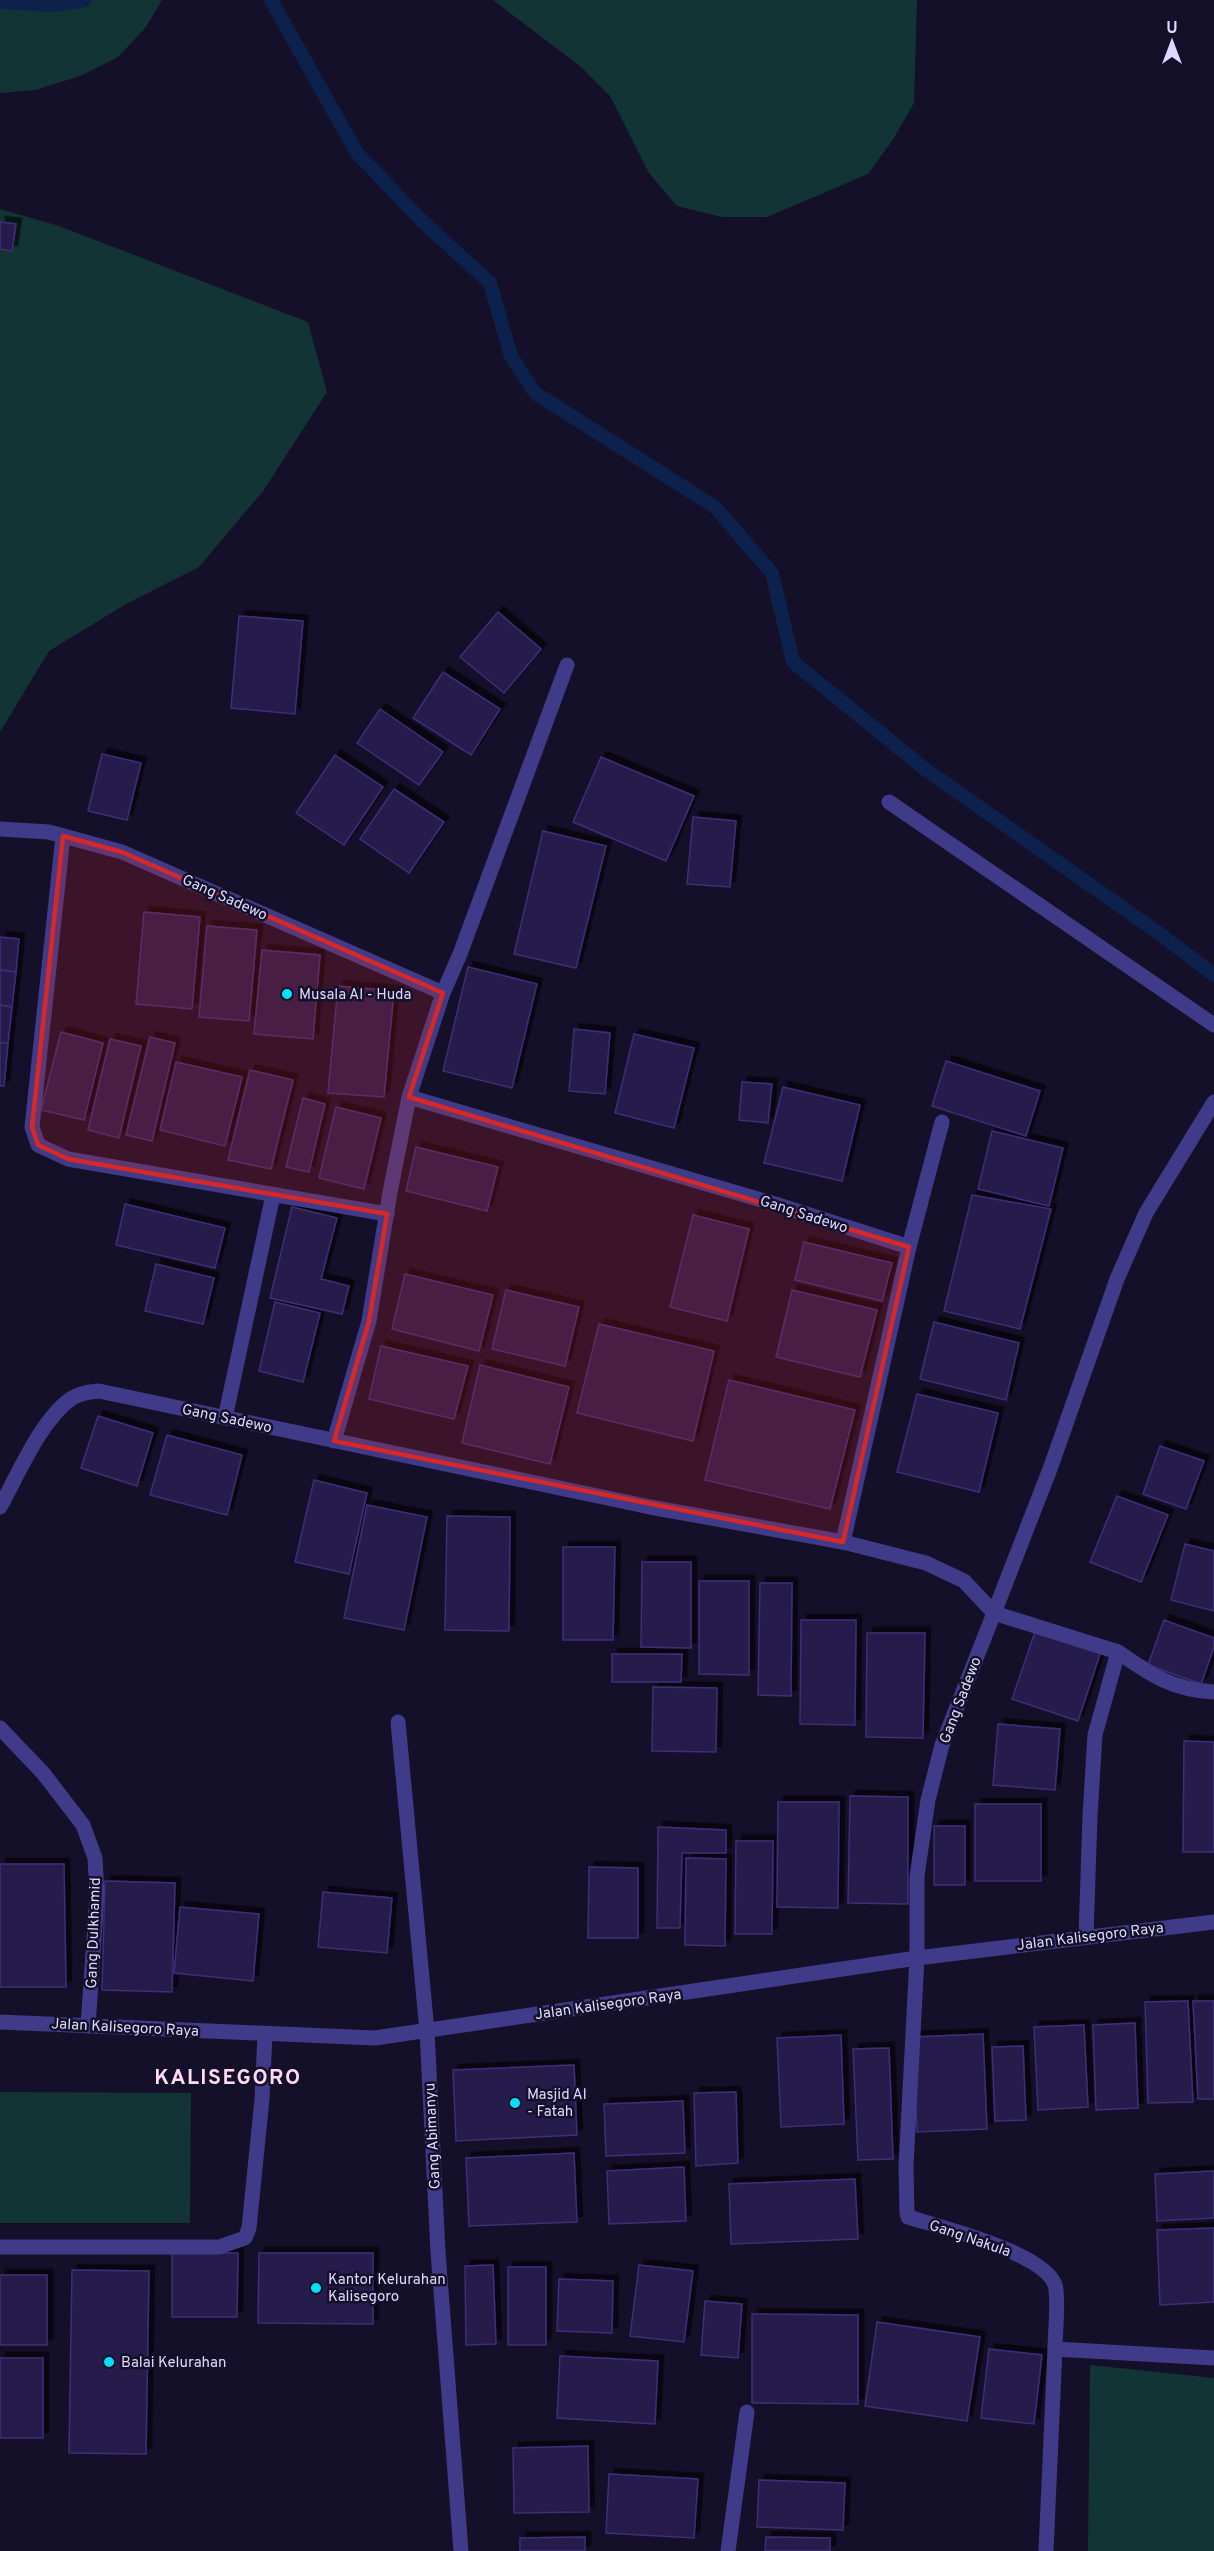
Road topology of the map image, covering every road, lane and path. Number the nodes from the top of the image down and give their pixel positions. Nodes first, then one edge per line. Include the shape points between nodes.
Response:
1 (567, 665) dead end
2 (889, 802) dead end
3 (0, 829) edge
4 (63, 836) junction
5 (442, 993) junction
6 (1214, 1025) edge
7 (409, 1096) junction
8 (1214, 1102) edge
9 (942, 1122) dead end
10 (273, 1195) junction
11 (387, 1214) junction
12 (909, 1247) junction
13 (225, 1418) junction
14 (334, 1441) junction
15 (0, 1507) edge
16 (843, 1542) junction
17 (994, 1613) junction
18 (1118, 1652) junction
19 (1214, 1692) edge
20 (398, 1722) dead end
21 (0, 1728) edge
22 (1214, 1922) edge
23 (1086, 1936) junction
24 (917, 1958) junction
25 (0, 2022) edge
26 (88, 2026) junction
27 (427, 2031) junction
28 (265, 2034) junction
29 (0, 2247) edge
30 (1055, 2349) junction
31 (1214, 2358) edge
32 (747, 2412) dead end
33 (461, 2551) edge
34 (728, 2551) edge
35 (1046, 2551) edge

1 - 5 street
2 - 6 street
3 - 4 street, Gang Sadewo
4 - 5 street, Gang Sadewo via 122,852
4 - 10 street via 32,1127 38,1145 68,1159
5 - 7 street
7 - 11 street
7 - 12 street, Gang Sadewo
8 - 17 street via 1146,1213 1117,1278
9 - 12 street
10 - 11 street
10 - 13 street
11 - 14 street via 369,1320
12 - 16 street
13 - 14 street, Gang Sadewo
13 - 15 street, Gang Sadewo via 99,1391 86,1392 72,1398 56,1413
14 - 16 street, Gang Sadewo via 650,1507
16 - 17 street, Gang Sadewo via 936,1568 964,1581
17 - 18 street
17 - 24 street, Gang Sadewo via 942,1745 928,1800 917,1876
18 - 19 street via 1153,1676 1182,1689
18 - 23 street via 1095,1735
20 - 27 street, Gang Abimanyu
21 - 26 street, Gang Dulkhamid via 43,1773 83,1824 95,1858 97,1894
22 - 23 street, Jalan Kalisegoro Raya
23 - 24 street, Jalan Kalisegoro Raya
24 - 27 street, Jalan Kalisegoro Raya
24 - 30 street, Gang Nakula via 906,2166 909,2217 988,2242 1048,2272 1056,2286
25 - 26 street, Jalan Kalisegoro Raya
26 - 28 street, Jalan Kalisegoro Raya
27 - 28 street, Jalan Kalisegoro Raya via 375,2038
27 - 33 street, Gang Abimanyu via 438,2252
28 - 29 street via 249,2228 244,2238 219,2247
30 - 31 street
30 - 35 street
32 - 34 street

